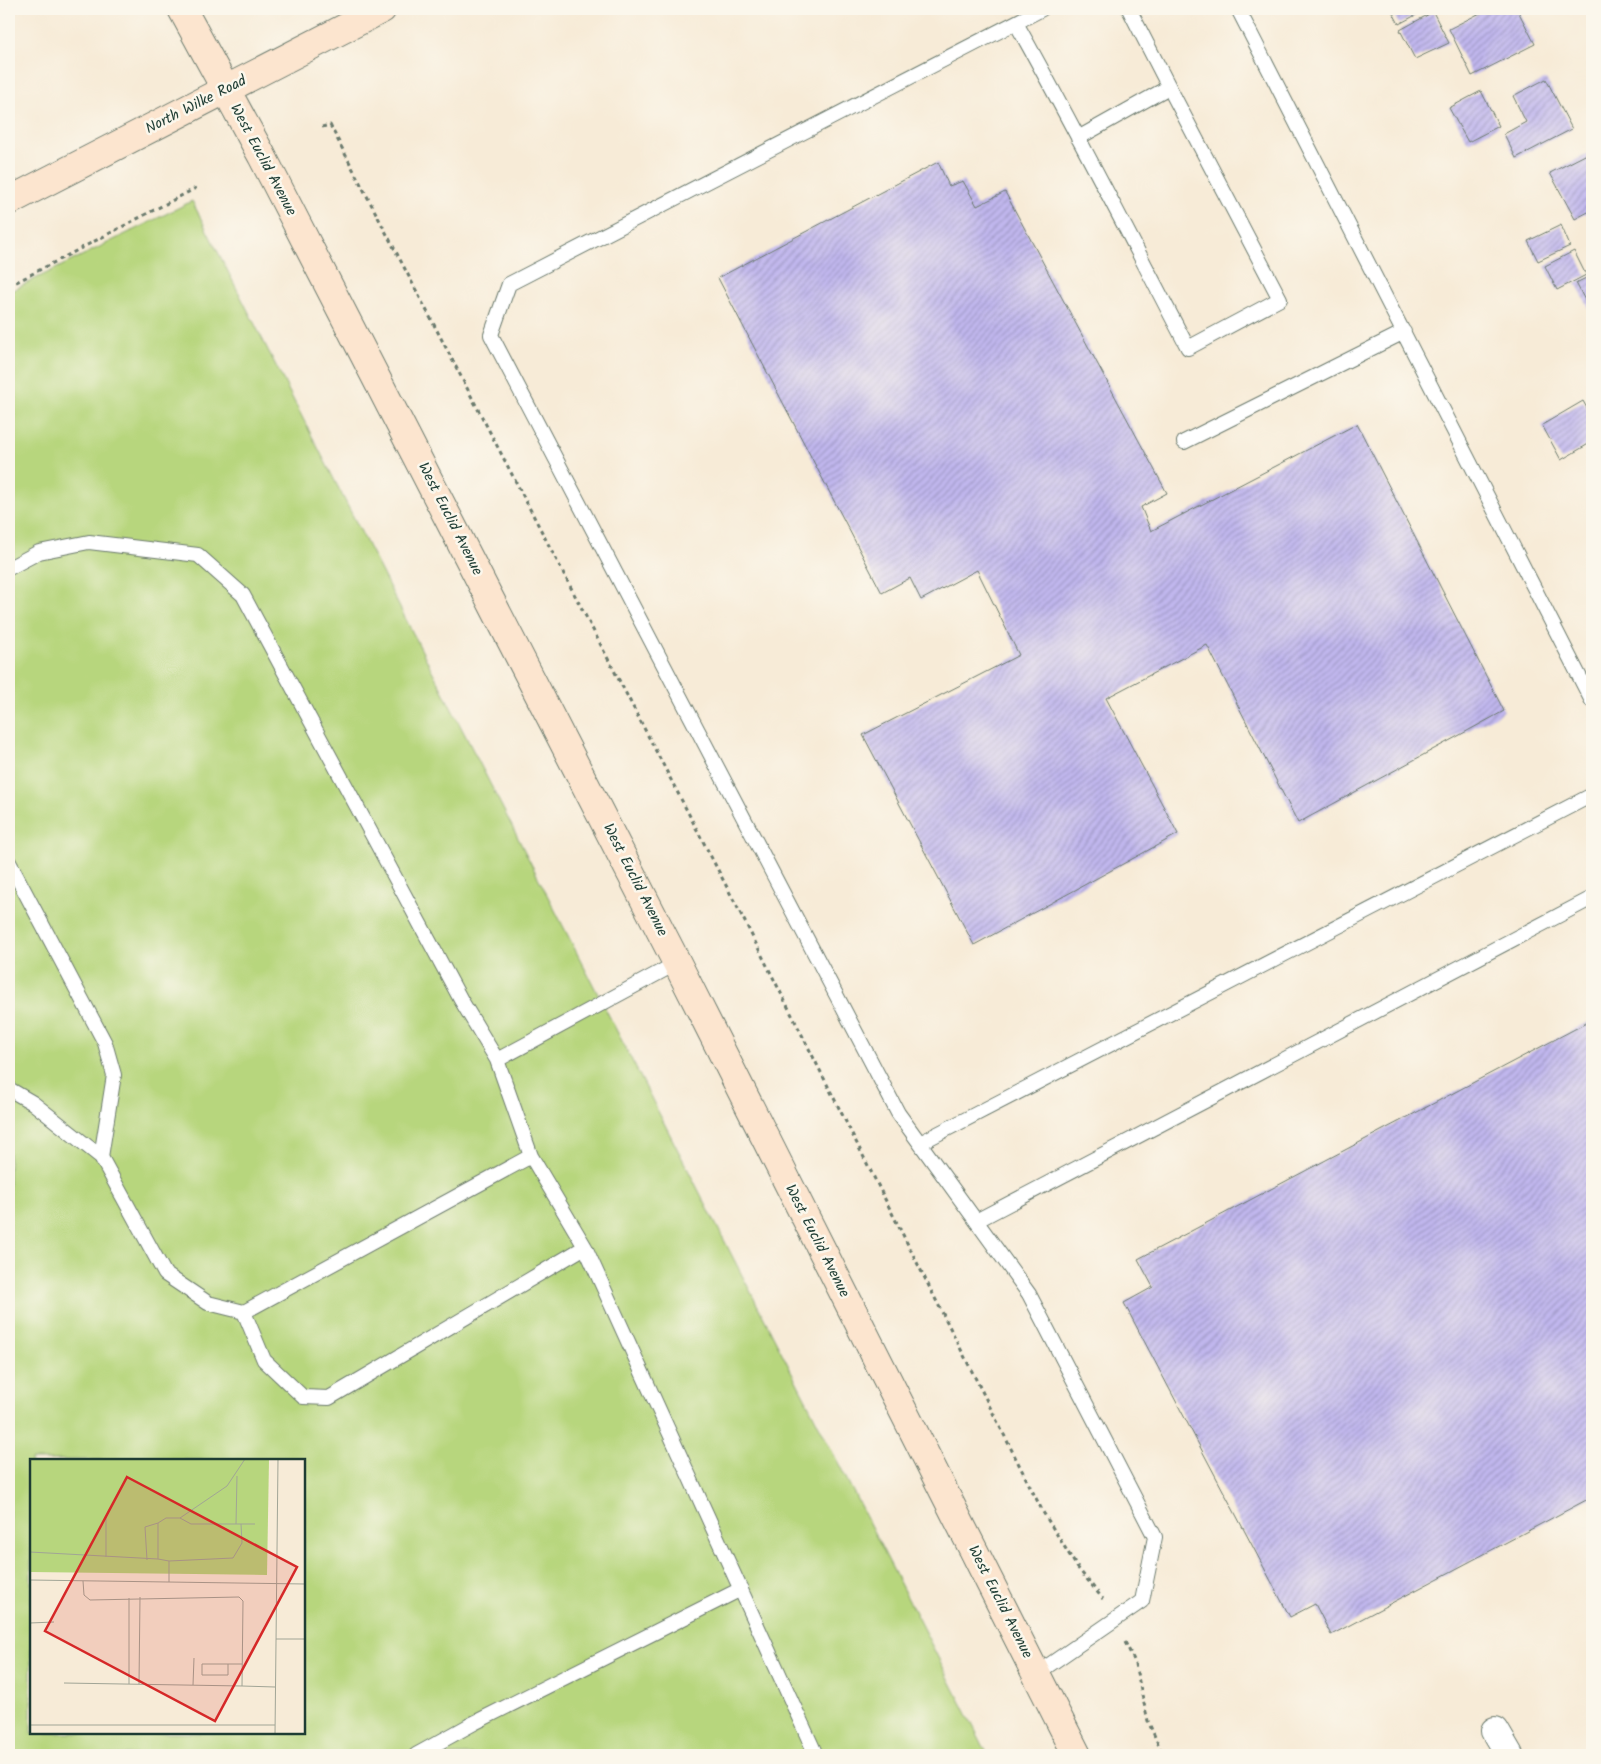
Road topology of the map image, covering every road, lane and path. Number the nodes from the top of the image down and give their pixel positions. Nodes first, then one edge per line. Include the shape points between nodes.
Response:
1 (182, 9) edge
2 (382, 9) edge
3 (1042, 9) edge
4 (1129, 9) edge
5 (1238, 9) edge
6 (1016, 23) junction
7 (1169, 87) junction
8 (226, 89) junction
9 (322, 127) dead end
10 (1078, 138) junction
11 (196, 188) dead end
12 (9, 201) edge
13 (9, 286) edge
14 (1404, 332) junction
15 (1184, 442) dead end
16 (9, 568) edge
17 (1592, 701) edge
18 (1592, 795) edge
19 (9, 862) edge
20 (1592, 898) edge
21 (677, 963) junction
22 (497, 1060) junction
23 (9, 1089) edge
24 (920, 1143) junction
25 (531, 1156) junction
26 (101, 1157) junction
27 (976, 1221) junction
28 (585, 1247) junction
29 (244, 1312) junction
30 (740, 1589) junction
31 (1115, 1620) junction
32 (1036, 1674) junction
33 (1496, 1731) dead end
34 (416, 1755) edge
35 (816, 1755) edge
36 (1077, 1755) edge
37 (1163, 1755) edge
38 (1509, 1755) edge

1 - 8 main road, West Euclid Avenue
2 - 8 main road, North Wilke Road
3 - 6 lane
4 - 7 lane
5 - 14 lane
6 - 10 lane
6 - 24 lane via 509,284 491,335 898,1113
7 - 10 lane
7 - 10 lane via 1280,299 1188,348
8 - 12 main road, North Wilke Road
8 - 21 main road, West Euclid Avenue
9 - 31 path via 330,125 335,134 744,920 1043,1512
11 - 13 path
14 - 15 lane
14 - 17 lane
16 - 22 lane via 39,552 90,542 198,555 242,595 461,1000
18 - 24 lane
19 - 26 lane via 110,1059 114,1075
20 - 27 lane
21 - 22 lane
21 - 32 main road, West Euclid Avenue
22 - 25 lane
23 - 26 lane via 33,1103
24 - 27 lane
25 - 28 lane
25 - 29 lane
26 - 29 lane via 165,1274 208,1303
27 - 31 lane via 1029,1294 1155,1537 1142,1601
28 - 29 lane via 329,1398 303,1397 264,1360
28 - 30 lane
30 - 34 lane
30 - 35 lane
31 - 32 lane
31 - 37 path via 1134,1660 1148,1721
32 - 36 main road, West Euclid Avenue
33 - 38 street

